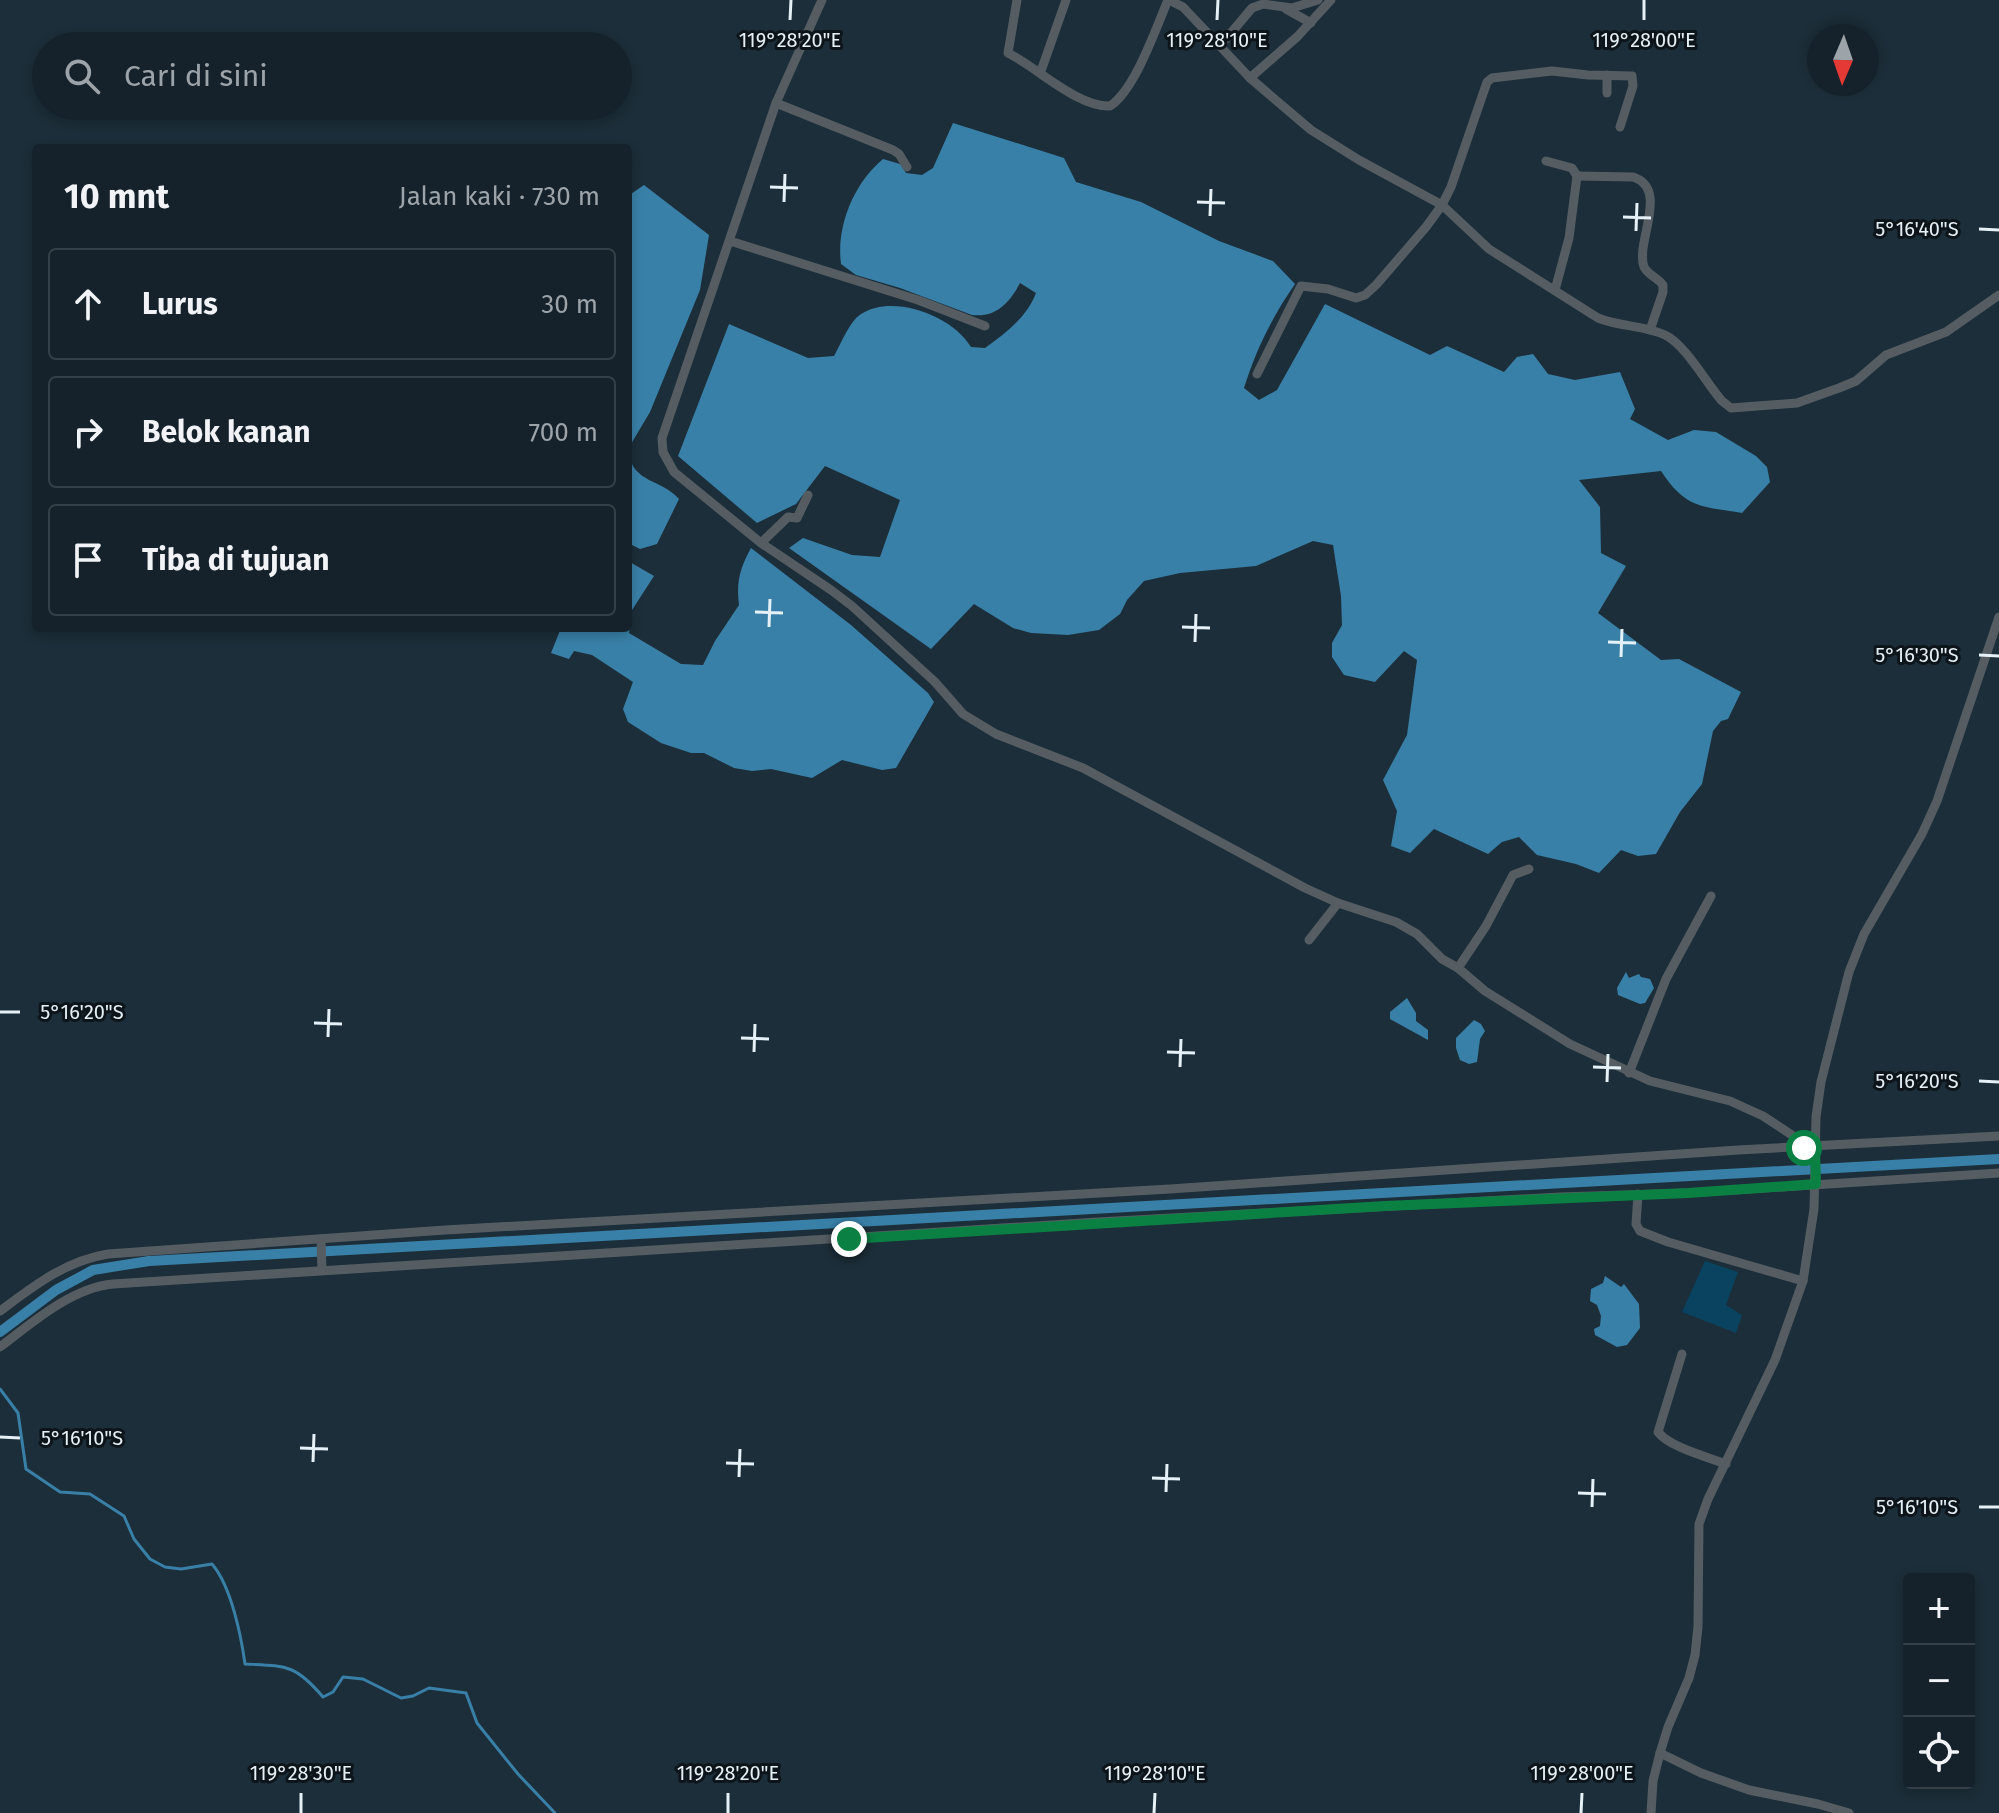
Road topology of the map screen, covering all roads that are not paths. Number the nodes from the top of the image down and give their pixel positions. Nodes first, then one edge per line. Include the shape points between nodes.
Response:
1 (822, 0) edge
2 (1017, 0) edge
3 (1066, 0) edge
4 (1168, 0) edge
5 (1318, 0) edge
6 (1331, 0) edge
7 (1186, 5) edge
8 (1281, 7) junction
9 (1311, 23) junction
10 (1220, 46) junction
11 (1041, 71) junction
12 (1607, 75) junction
13 (1250, 78) junction
14 (1607, 93) dead end
15 (776, 103) junction
16 (1620, 127) dead end
17 (1546, 161) dead end
18 (907, 167) dead end
19 (1577, 176) junction
20 (1442, 205) junction
21 (730, 241) junction
22 (1555, 290) junction
23 (1999, 295) edge
24 (985, 326) dead end
25 (1650, 330) junction
26 (1257, 374) dead end
27 (808, 495) dead end
28 (761, 543) junction
29 (1999, 617) edge
30 (1529, 869) dead end
31 (1711, 896) dead end
32 (1338, 903) junction
33 (1309, 940) dead end
34 (1458, 968) junction
35 (1629, 1073) junction
36 (1999, 1136) edge
37 (1814, 1149) junction
38 (1999, 1173) edge
39 (1815, 1181) junction
40 (1638, 1194) junction
41 (322, 1243) junction
42 (322, 1266) junction
43 (1803, 1281) junction
44 (0, 1311) edge
45 (0, 1347) edge
46 (1682, 1354) dead end
47 (1726, 1464) junction
48 (1660, 1753) junction
49 (1651, 1813) edge
50 (1849, 1813) edge

1 - 15 street
2 - 11 street via 1008,53
3 - 11 street
4 - 7 street
4 - 11 street via 1125,91 1110,106 1086,102
5 - 8 street
6 - 9 street
7 - 10 street
8 - 9 street
8 - 10 street via 1252,8
9 - 13 street
10 - 13 street
12 - 14 street
12 - 16 street via 1632,76 1634,81
12 - 20 street via 1552,71 1492,78
13 - 20 street via 1336,147
15 - 18 street via 893,150
15 - 21 street
17 - 19 street via 1572,168
19 - 22 street
19 - 25 street via 1633,177 1649,191 1643,257 1645,268 1663,285
20 - 22 street via 1489,249
20 - 26 street via 1365,295 1356,298 1301,286
21 - 24 street
21 - 28 street via 666,424 663,452 674,472
22 - 25 street via 1598,318
23 - 25 street via 1946,332 1886,355 1856,381 1797,403 1731,408 1670,338
27 - 28 street via 797,518 788,517
28 - 32 street via 831,590 935,682 963,714 996,734 1083,768
29 - 37 street via 1937,801 1864,934 1849,972 1821,1082
30 - 34 street via 1513,875
31 - 35 street via 1666,979
32 - 33 street
32 - 34 street via 1396,922
34 - 35 street via 1557,1036
35 - 37 street via 1730,1101
36 - 37 street
37 - 39 street
37 - 41 street
38 - 39 street
39 - 40 street
39 - 43 street
40 - 42 street
40 - 43 street via 1640,1231
41 - 42 street
41 - 44 street via 94,1256 60,1269
42 - 45 street via 99,1286
43 - 47 street via 1775,1360
46 - 47 street via 1658,1432
47 - 48 street via 1699,1524 1695,1655
48 - 49 street
48 - 50 street via 1749,1790

